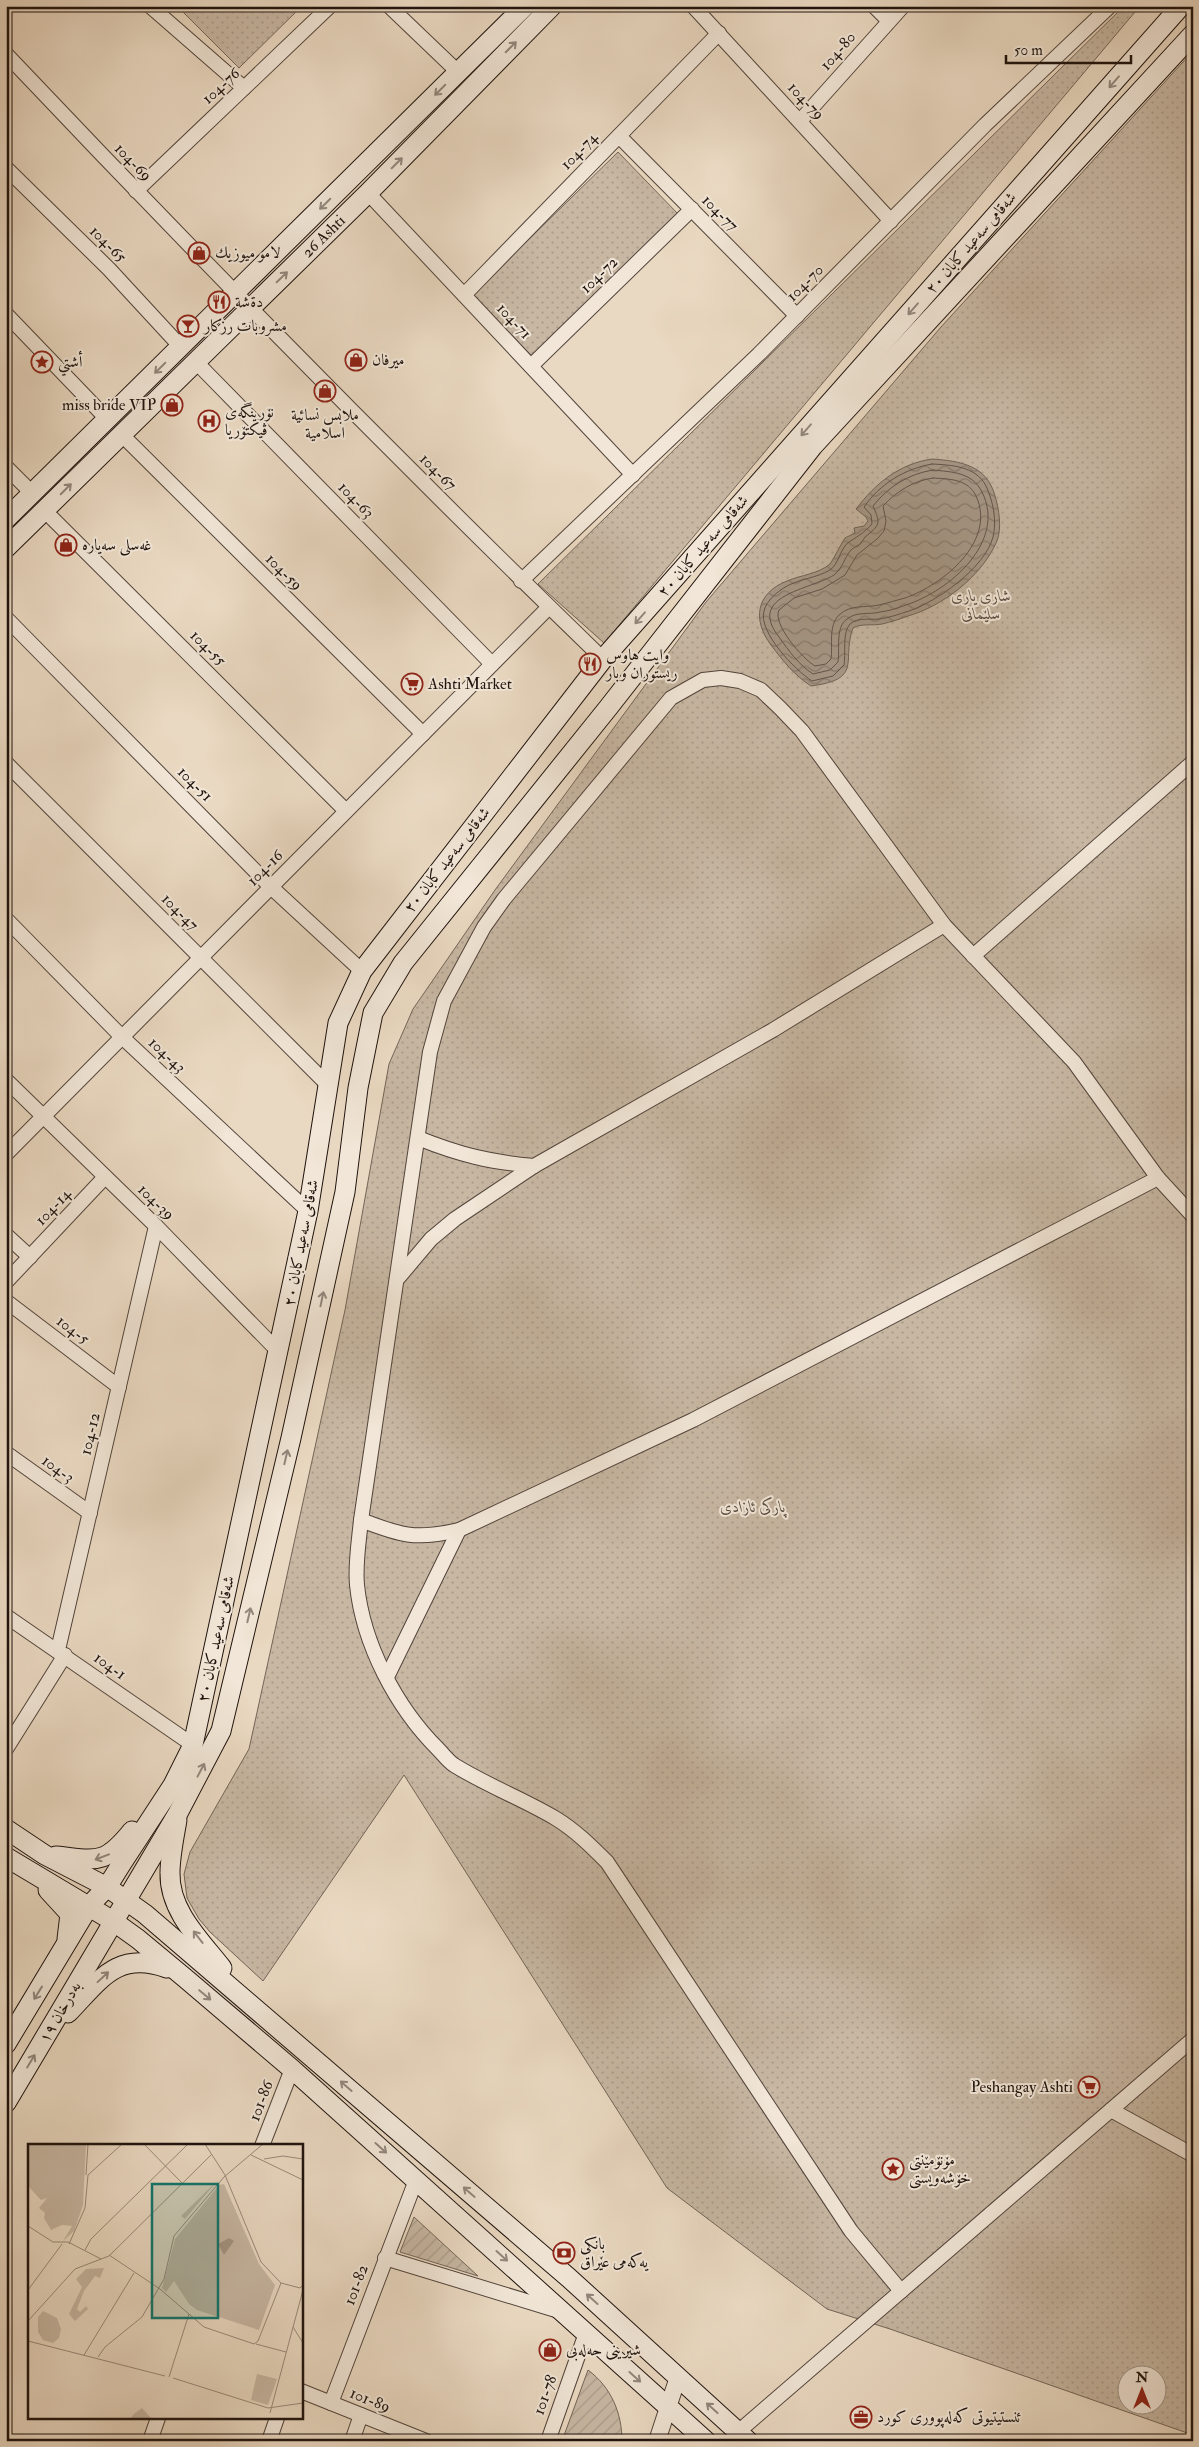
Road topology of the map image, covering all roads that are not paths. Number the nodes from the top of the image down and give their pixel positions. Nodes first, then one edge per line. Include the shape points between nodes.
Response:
1 (150, 6) edge
2 (330, 6) edge
3 (389, 6) edge
4 (525, 6) edge
5 (552, 6) edge
6 (694, 6) edge
7 (874, 6) edge
8 (903, 6) edge
9 (1110, 6) edge
10 (1181, 6) edge
11 (888, 20) junction
12 (719, 33) junction
13 (1193, 34) edge
14 (6, 54) edge
15 (458, 72) junction
16 (244, 88) junction
17 (800, 121) junction
18 (619, 136) junction
19 (6, 168) edge
20 (136, 191) junction
21 (368, 192) junction
22 (692, 209) junction
23 (891, 221) junction
24 (234, 293) junction
25 (465, 294) junction
26 (251, 307) junction
27 (6, 314) edge
28 (797, 316) junction
29 (181, 347) junction
30 (195, 361) junction
31 (531, 366) junction
32 (108, 420) junction
33 (121, 434) junction
34 (6, 467) edge
35 (633, 475) junction
36 (33, 494) junction
37 (44, 510) junction
38 (6, 519) edge
39 (6, 548) edge
40 (521, 582) junction
41 (549, 607) junction
42 (6, 618) edge
43 (603, 659) junction
44 (492, 664) junction
45 (423, 734) junction
46 (1193, 762) edge
47 (6, 763) edge
48 (346, 811) junction
49 (271, 887) junction
50 (6, 919) edge
51 (944, 925) junction
52 (973, 956) junction
53 (202, 958) junction
54 (362, 971) junction
55 (122, 1037) junction
56 (6, 1080) edge
57 (328, 1086) junction
58 (43, 1117) junction
59 (418, 1138) junction
60 (6, 1154) edge
61 (534, 1166) junction
62 (105, 1177) junction
63 (1158, 1178) junction
64 (308, 1211) junction
65 (1193, 1216) edge
66 (156, 1226) junction
67 (6, 1235) edge
68 (30, 1257) junction
69 (397, 1279) junction
70 (6, 1282) edge
71 (6, 1301) edge
72 (279, 1352) junction
73 (119, 1386) junction
74 (6, 1453) edge
75 (90, 1513) junction
76 (361, 1520) junction
77 (459, 1530) junction
78 (6, 1616) edge
79 (61, 1653) junction
80 (387, 1676) junction
81 (193, 1746) junction
82 (6, 1749) edge
83 (173, 1786) junction
84 (178, 1813) junction
85 (6, 1829) edge
86 (44, 1855) junction
87 (10, 1860) edge
88 (107, 1887) junction
89 (126, 1900) junction
90 (89, 1906) junction
91 (113, 1921) junction
92 (63, 1952) junction
93 (185, 1978) junction
94 (249, 2003) junction
95 (45, 2037) junction
96 (1193, 2039) edge
97 (6, 2044) edge
98 (292, 2069) junction
99 (6, 2103) edge
100 (1111, 2110) junction
101 (263, 2144) edge
102 (1193, 2155) edge
103 (416, 2180) junction
104 (385, 2258) junction
105 (901, 2292) junction
106 (564, 2312) junction
107 (586, 2333) junction
108 (678, 2377) junction
109 (302, 2391) edge
110 (331, 2403) junction
111 (668, 2407) junction
112 (361, 2415) junction
113 (157, 2420) edge
114 (276, 2420) edge
115 (743, 2436) edge
116 (150, 2441) edge
117 (269, 2441) edge
118 (352, 2441) edge
119 (426, 2441) edge
120 (548, 2441) edge
121 (657, 2441) edge
122 (706, 2441) edge

1 - 16 street
2 - 16 street, 104-76
3 - 15 street
4 - 15 main road, 26 Ashti
21 -> 5 main road, 26 Ashti
6 - 12 street, 104-79
7 - 11 street
8 - 11 street, 104-80
9 - 23 street, 104-70 via 985,125
10 -> 43 main road, شەقامی سەعید کابان ٢٠
11 - 17 street, 104-80
12 - 17 street, 104-79
12 - 18 street, 104-74
84 -> 13 main road, شەقامی سەعید کابان ٢٠ via 221,1731 291,1438 345,1192 358,1088 373,1013 403,963 813,446
14 - 20 street, 104-69
15 -> 24 main road, 26 Ashti
16 - 20 street, 104-76
17 - 23 street, 104-79
18 - 22 street, 104-77
18 - 25 street, 104-74
19 - 29 street, 104-65 via 109,269
20 - 24 street, 104-69
21 - 25 street, 104-71
26 -> 21 main road, 26 Ashti
22 - 28 street, 104-77
22 - 31 street, 104-72
23 - 28 street, 104-70
24 - 26 street, 104-69
24 - 29 main road, 26 Ashti
25 - 31 street, 104-71
26 - 30 main road, 26 Ashti
26 - 40 street, 104-67
27 - 32 street
28 - 35 street, 104-70
29 -> 32 main road, 26 Ashti
30 - 33 main road, 26 Ashti
30 - 44 street, 104-63
31 - 35 street, 104-71
32 - 36 main road, 26 Ashti
37 -> 33 main road, 26 Ashti
33 - 45 street, 104-59
34 - 36 street
35 - 40 street, 104-70
36 - 38 main road, 26 Ashti
37 - 39 main road, 26 Ashti
37 - 48 street, 104-55
40 - 41 street, 104-67
41 - 43 street, 104-67
41 - 44 street, 104-16
42 - 49 street, 104-51
43 - 54 main road, شەقامی سەعید کابان ٢٠
44 - 45 street, 104-16
45 - 48 street, 104-16
46 - 52 street
47 - 53 street, 104-47
48 - 49 street, 104-16
49 - 53 street, 104-16
49 - 54 street, 104-51
50 - 55 street, 104-43
51 - 52 street
51 - 59 street via 802,731 780,708 761,690 740,681 703,680 670,698 484,927 444,1001 430,1052
51 - 61 street via 773,1030
52 - 63 street via 1074,1062
53 - 55 street, 104-16
53 - 57 street, 104-47
54 - 57 main road, شەقامی سەعید کابان ٢٠ via 338,1023
55 - 58 street, 104-16
55 - 64 street, 104-43
56 - 58 street, 104-39
57 - 64 main road, شەقامی سەعید کابان ٢٠
58 - 60 street, 104-16
58 - 62 street, 104-39
59 - 61 street via 457,1154
59 - 69 street
61 - 69 street via 454,1219 431,1239
62 - 66 street, 104-39
62 - 68 street, 104-14
63 - 65 street
63 - 77 street via 693,1420
64 - 72 main road, شەقامی سەعید کابان ٢٠
66 - 72 street, 104-39
66 - 73 street, 104-12
67 - 68 street
68 - 70 street, 104-14
69 - 76 street
71 - 73 street, 104-5
72 - 81 main road, شەقامی سەعید کابان ٢٠
73 - 75 street, 104-12
74 - 75 street, 104-3
75 - 79 street, 104-12
76 - 77 street via 411,1537 431,1537
76 - 80 street via 357,1568 360,1606
77 - 80 street
78 - 79 street, 104-1
79 - 81 street, 104-1
79 - 82 street, 104-12
80 - 105 street via 423,1735 453,1764 556,1819 585,1839 607,1862 851,2231
81 - 83 main road, شەقامی سەعید کابان ٢٠
83 -> 86 main road via 120,1846 108,1855 95,1860
83 - 88 main road, شەقامی سەعید کابان ٢٠
84 - 89 main road, شەقامی سەعید کابان ٢٠
94 -> 84 main road via 185,1921 174,1899 170,1874
85 - 86 main road
86 - 88 main road
87 - 90 main road
87 - 92 main road via 58,1898 70,1914 70,1929
88 - 89 main road
88 - 90 main road, شەقامی سەعید کابان ٢٠
89 - 91 main road, شەقامی سەعید کابان ٢٠
89 - 94 main road
90 - 91 main road
90 - 92 main road, بەدرخان ١٩
91 - 93 main road
91 - 95 main road, بەدرخان ١٩
92 -> 97 main road, بەدرخان ١٩
95 -> 93 main road via 113,1969 146,1962
93 -> 98 main road
108 -> 94 main road
99 -> 95 main road, بەدرخان ١٩
96 - 100 street
98 - 101 street, 101-86
98 -> 103 main road
100 - 102 street
100 - 105 street
103 - 104 street, 101-82
103 -> 106 main road
104 - 106 street
104 - 110 street, 101-82
105 - 115 street
106 - 107 main road
107 -> 111 main road
107 - 120 street, 101-78
108 - 111 street
115 -> 108 main road
109 - 110 street, 101-89
110 - 112 street, 101-89
111 - 121 street
111 - 122 main road
112 - 118 street
112 - 119 street, 101-89
113 - 116 street
114 - 117 street

